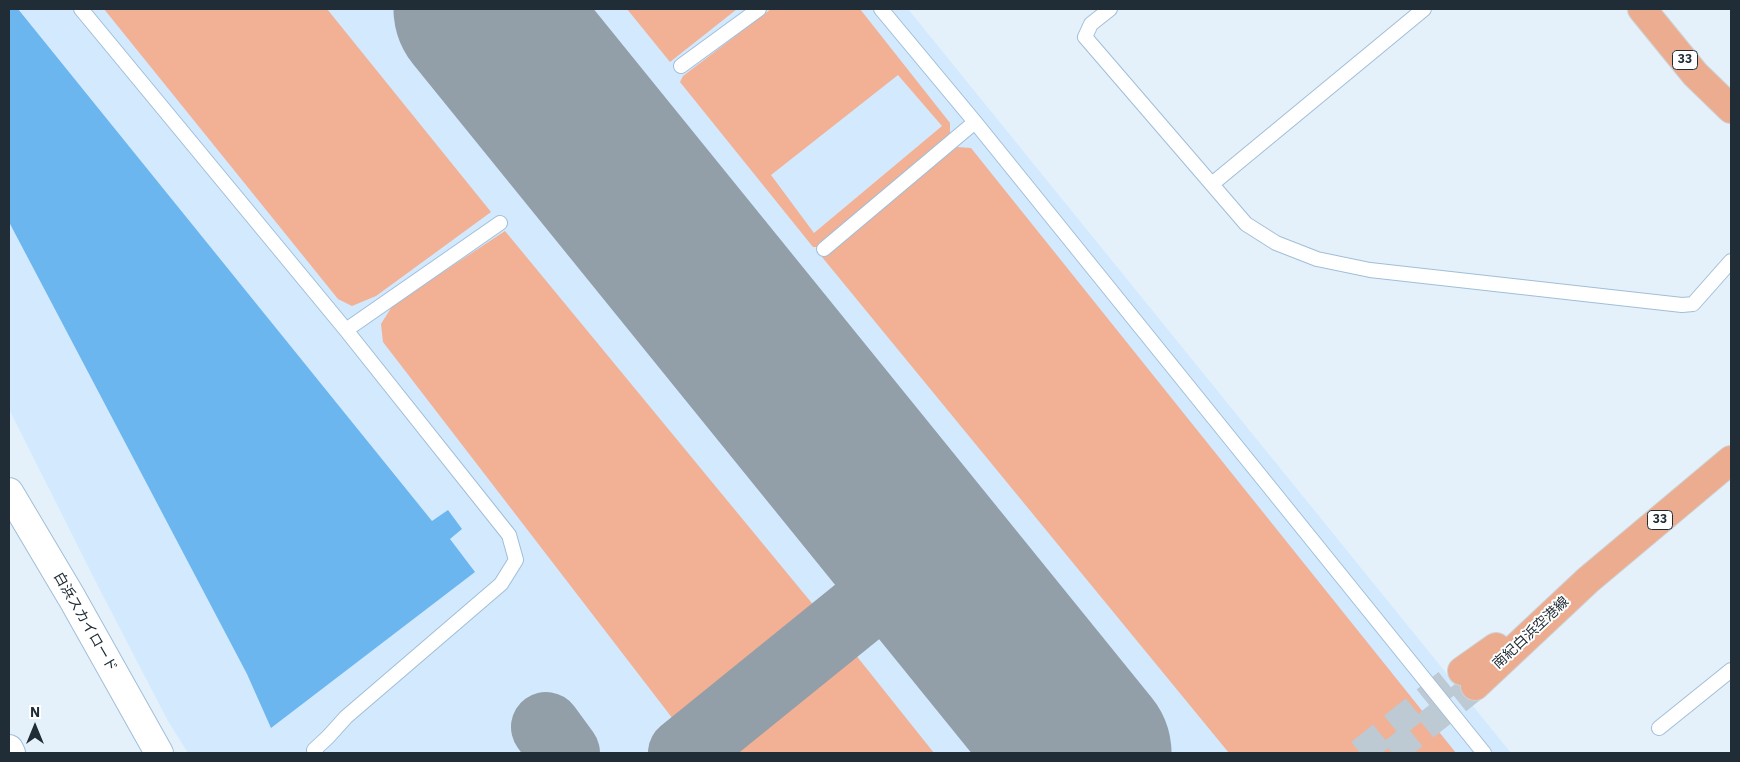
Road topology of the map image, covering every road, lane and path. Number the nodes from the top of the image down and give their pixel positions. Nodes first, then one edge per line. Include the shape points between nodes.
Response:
1 (81, 9) edge
2 (758, 9) edge
3 (881, 9) edge
4 (1110, 9) edge
5 (1424, 9) edge
6 (1642, 9) edge
7 (681, 66) dead end
8 (1731, 109) edge
9 (975, 122) junction
10 (1212, 184) junction
11 (500, 223) dead end
12 (824, 250) dead end
13 (1731, 260) edge
14 (346, 330) junction
15 (1731, 460) edge
16 (9, 492) edge
17 (1731, 670) edge
18 (1468, 679) tunnel mouth
19 (1659, 728) dead end
20 (9, 749) edge
21 (11, 753) edge
22 (159, 753) edge
23 (316, 753) edge
24 (1484, 753) edge

1 - 14 lane
2 - 7 lane
3 - 9 lane
4 - 10 lane via 1091,24 1085,38
5 - 10 lane
6 - 8 main road, 33 via 1696,74
9 - 12 lane
9 - 24 lane
10 - 13 lane via 1246,224 1276,243 1317,259 1370,270 1682,305 1693,304
11 - 14 lane
14 - 23 lane via 509,535 516,560 501,584 346,717 314,750
15 - 18 main road, 南紀白浜空港線 / 33
16 - 22 street, 白浜スカイロード
17 - 19 lane
20 - 21 street

